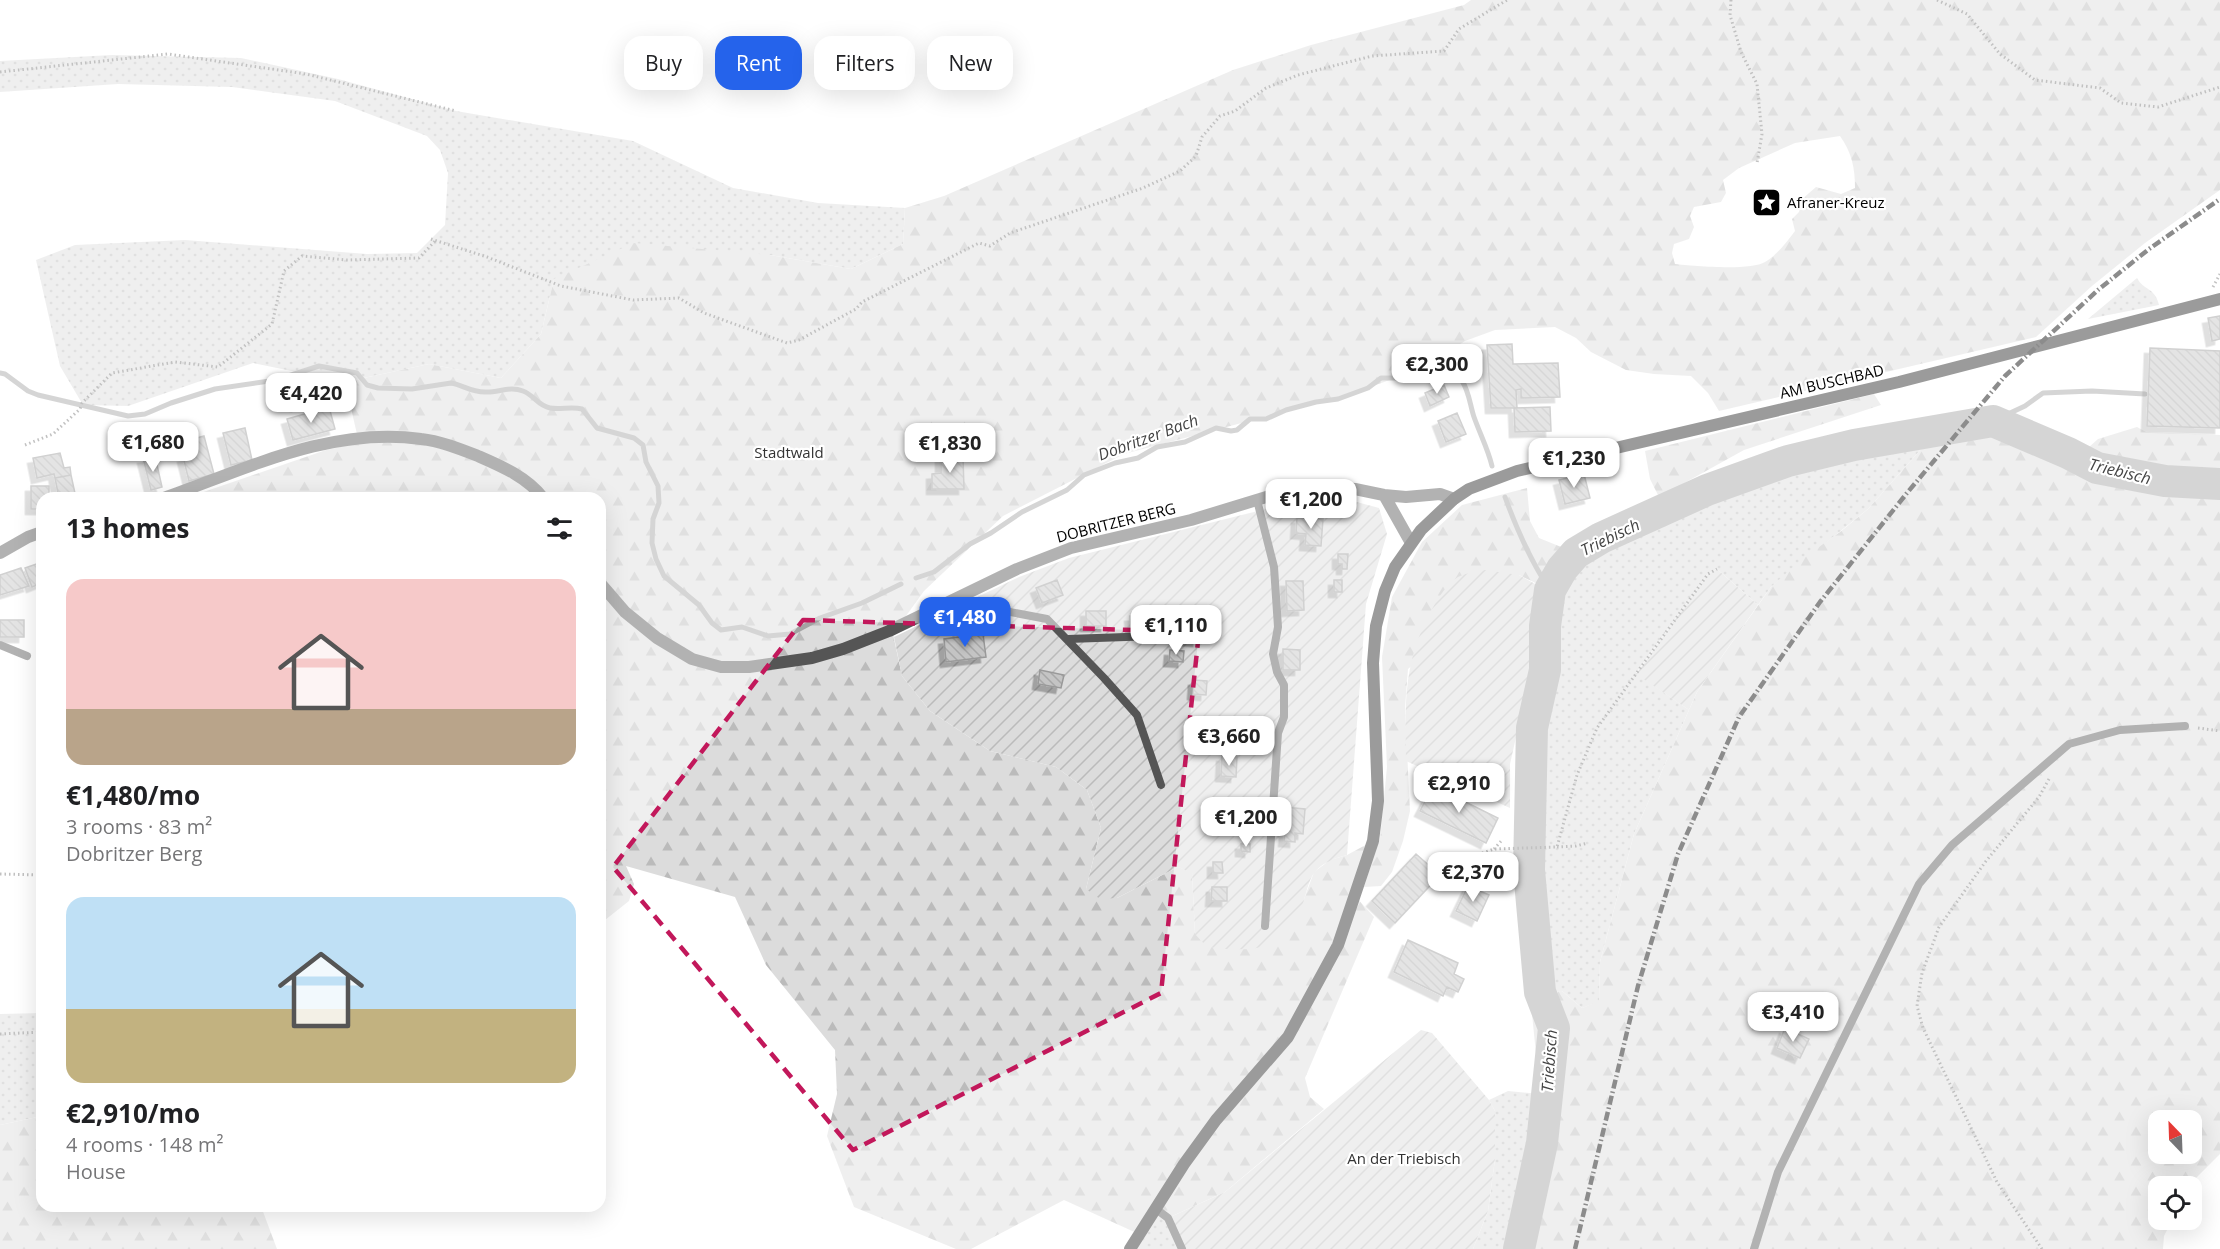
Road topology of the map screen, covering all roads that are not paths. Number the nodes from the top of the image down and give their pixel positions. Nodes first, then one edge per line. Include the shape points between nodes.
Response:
1 (2220, 299) edge
2 (180, 492) edge
3 (536, 492) edge
4 (1383, 495) junction
5 (1454, 499) junction
6 (1257, 500) junction
7 (36, 534) edge
8 (1411, 543) junction
9 (0, 553) edge
10 (606, 590) edge
11 (923, 616) junction
12 (1155, 636) dead end
13 (1068, 639) junction
14 (0, 645) edge
15 (27, 656) dead end
16 (2185, 726) road end
17 (1161, 785) dead end
18 (1265, 926) dead end
19 (1156, 1209) junction
20 (1130, 1249) edge
21 (1182, 1249) edge
22 (1754, 1249) edge

1 - 5 main road, AM BUSCHBAD via 1899,382 1517,471 1469,489
2 - 3 street via 324,444 393,436 464,451 502,466
4 - 5 street, DOBRITZER BERG via 1440,494
4 - 6 street, DOBRITZER BERG via 1328,487 1283,492
4 - 8 street
5 - 8 main road, AM BUSCHBAD
6 - 11 street, DOBRITZER BERG via 1071,548 1017,569
6 - 18 lane via 1274,567 1278,627 1273,654 1284,685
7 - 9 street
8 - 19 main road, AM BUSCHBAD via 1395,567 1376,626 1373,663 1378,801 1373,841 1338,945 1288,1037 1216,1120
10 - 11 street, DOBRITZER BERG via 625,612 657,638 692,659 721,667 812,658 843,650
11 - 13 lane via 979,606 1047,619
12 - 13 lane
13 - 17 lane via 1137,715
14 - 15 lane
16 - 22 lane via 2120,730 2069,744 1952,845 1919,884 1778,1172
19 - 20 main road, AM BUSCHBAD
19 - 21 lane via 1167,1218

